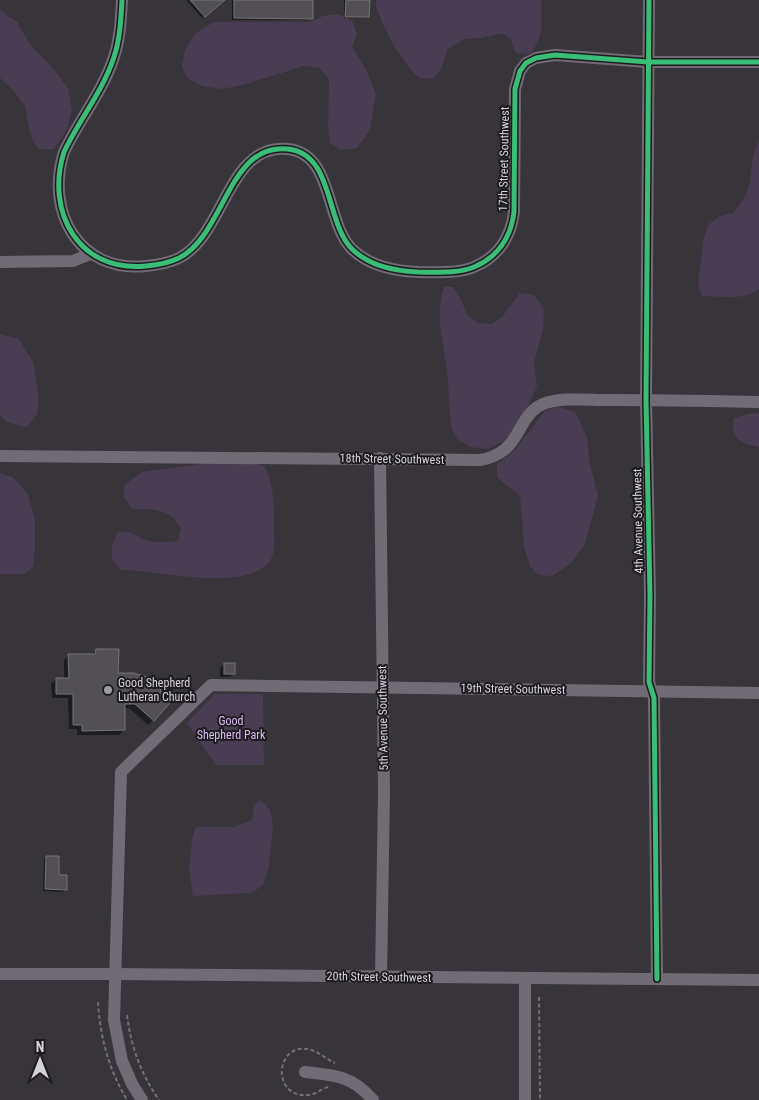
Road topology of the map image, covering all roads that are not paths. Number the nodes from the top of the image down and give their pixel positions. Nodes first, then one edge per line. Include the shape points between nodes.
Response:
1 (122, 0) edge
2 (650, 0) edge
3 (648, 62) junction
4 (759, 62) edge
5 (90, 254) junction
6 (0, 262) edge
7 (646, 400) junction
8 (759, 402) edge
9 (0, 456) edge
10 (380, 458) junction
11 (382, 687) junction
12 (652, 691) junction
13 (759, 693) edge
14 (0, 974) edge
15 (116, 974) junction
16 (381, 977) junction
17 (525, 978) junction
18 (657, 979) junction
19 (759, 980) edge
20 (305, 1072) dead end
21 (142, 1100) edge
22 (373, 1100) edge
23 (525, 1100) edge

1 - 5 street via 114,58 68,144 59,174 66,220 77,242
2 - 3 street, 4th Avenue Southwest
3 - 4 street, 17th Street Southwest
3 - 5 street, 17th Street Southwest via 555,56 536,58 526,63 515,89 513,224 502,246 488,260 473,268 406,272 365,260 342,236 325,182 313,162 301,153 282,149 270,150 247,164 202,238 178,258 159,265 127,267
3 - 7 street, 4th Avenue Southwest
5 - 6 street via 73,261
7 - 8 street, 18th Street Southwest
7 - 10 street, 18th Street Southwest via 552,401 530,414 506,450 491,458
7 - 12 street, 4th Avenue Southwest via 649,682
9 - 10 street, 18th Street Southwest
10 - 11 street, 5th Avenue Southwest
11 - 12 street, 19th Street Southwest
11 - 15 street, 19th Street Southwest via 211,685 122,772
11 - 16 street, 5th Avenue Southwest
12 - 13 street, 19th Street Southwest
12 - 18 street, 4th Avenue Southwest
14 - 15 street, 20th Street Southwest
15 - 16 street, 20th Street Southwest
15 - 21 street, 19th Street Southwest via 113,1013 116,1039 127,1072
16 - 17 street, 20th Street Southwest
17 - 18 street, 20th Street Southwest
17 - 23 street
18 - 19 street, 20th Street Southwest
20 - 22 street via 348,1080

